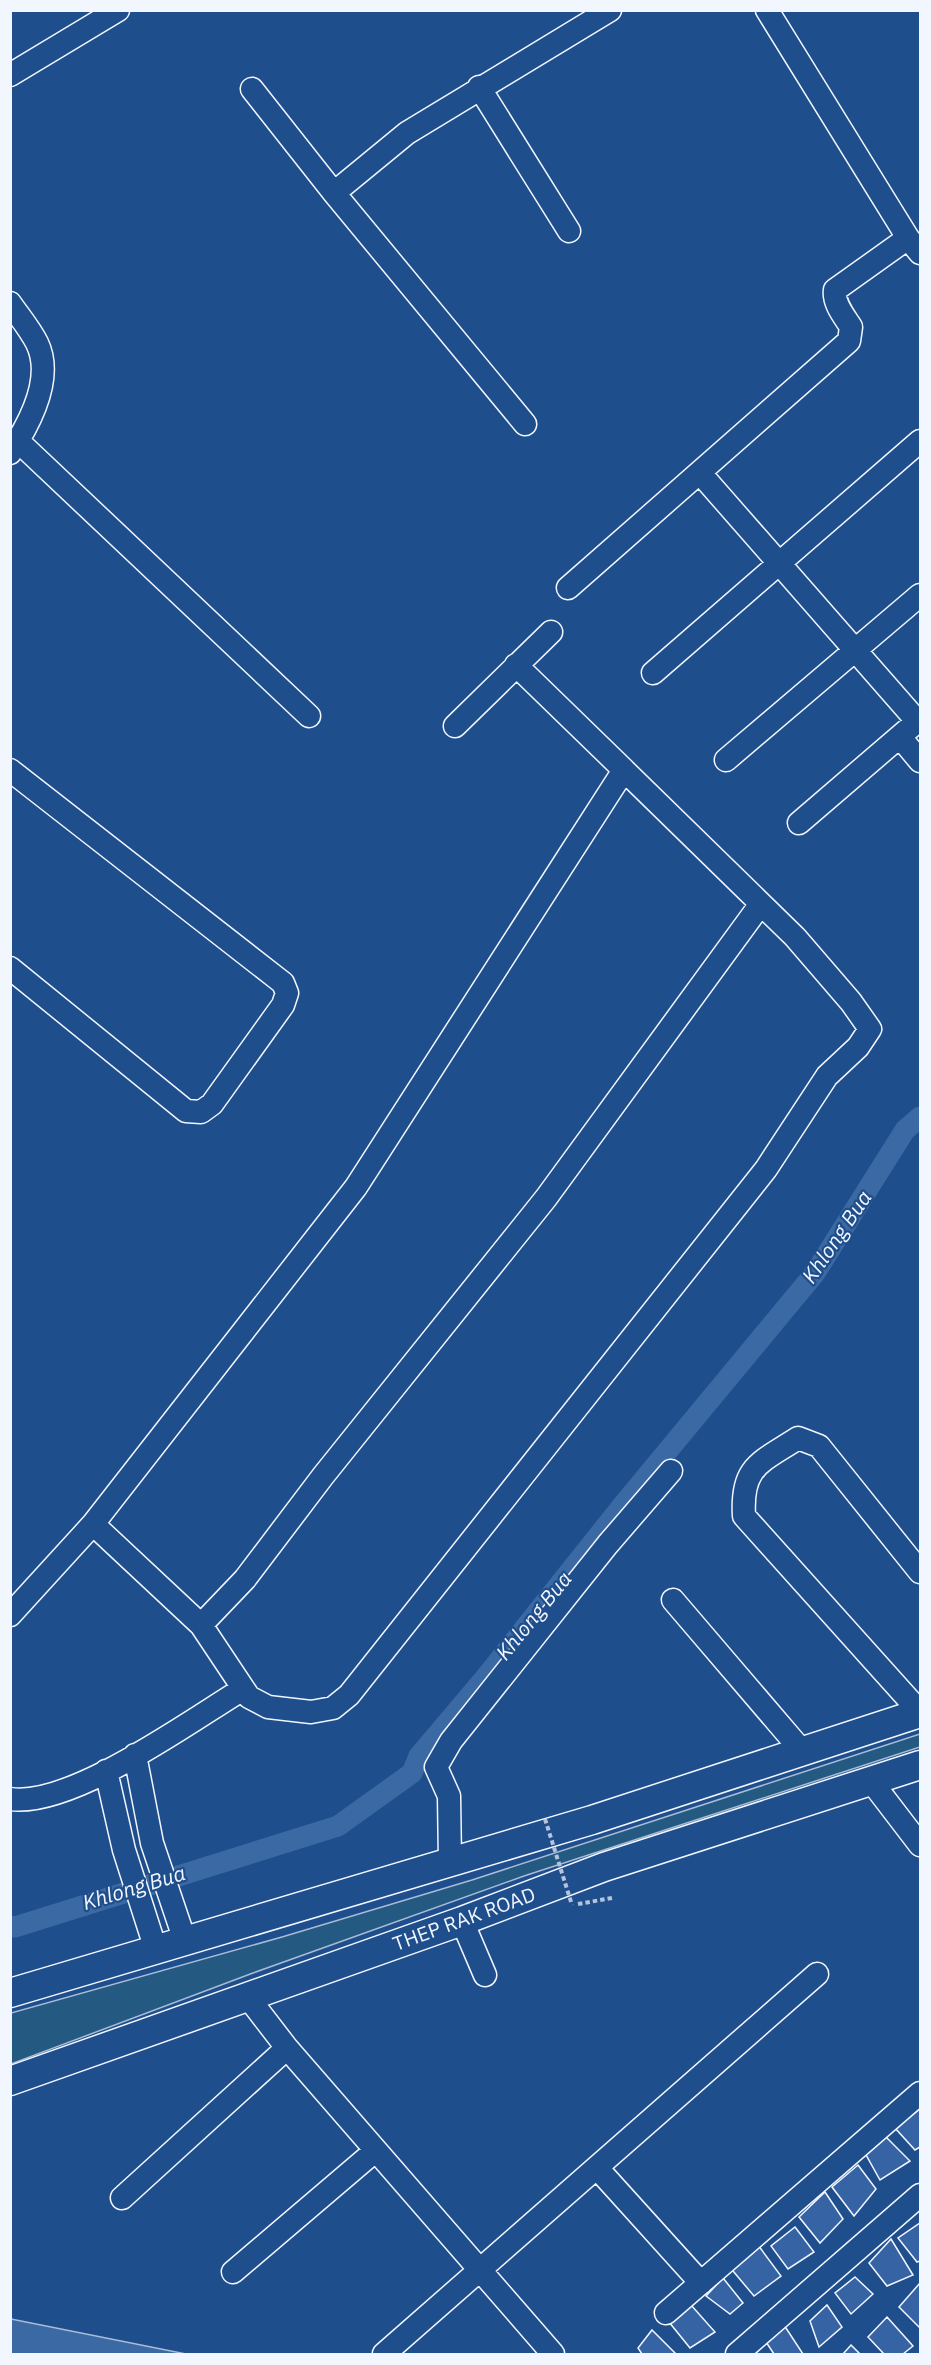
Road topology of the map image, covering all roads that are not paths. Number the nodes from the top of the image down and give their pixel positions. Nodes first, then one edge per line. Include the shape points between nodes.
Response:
1 (118, 10) edge
2 (610, 10) edge
3 (767, 10) edge
4 (10, 75) edge
5 (479, 87) junction
6 (252, 89) dead end
7 (334, 193) junction
8 (569, 231) dead end
9 (914, 245) edge
10 (10, 303) edge
11 (525, 423) dead end
12 (921, 441) edge
13 (14, 447) edge
14 (700, 473) junction
15 (778, 564) junction
16 (568, 588) dead end
17 (921, 595) edge
18 (550, 632) dead end
19 (855, 651) junction
20 (516, 665) junction
21 (653, 673) dead end
22 (309, 716) dead end
23 (919, 720) edge
24 (455, 726) dead end
25 (900, 737) junction
26 (726, 760) dead end
27 (921, 761) edge
28 (10, 770) edge
29 (624, 770) junction
30 (799, 823) dead end
31 (760, 905) junction
32 (10, 968) edge
33 (671, 1471) dead end
34 (93, 1524) junction
35 (921, 1572) edge
36 (673, 1600) dead end
37 (10, 1615) edge
38 (201, 1625) junction
39 (243, 1689) junction
40 (921, 1713) edge
41 (803, 1752) junction
42 (135, 1755) junction
43 (921, 1765) edge
44 (106, 1771) junction
45 (871, 1781) junction
46 (10, 1799) edge
47 (921, 1845) edge
48 (450, 1862) junction
49 (462, 1922) junction
50 (185, 1941) junction
51 (156, 1950) junction
52 (817, 1974) dead end
53 (485, 1975) dead end
54 (10, 1994) edge
55 (247, 1996) junction
56 (287, 2049) junction
57 (10, 2081) edge
58 (921, 2093) edge
59 (375, 2151) junction
60 (598, 2169) junction
61 (921, 2195) edge
62 (122, 2198) dead end
63 (480, 2271) junction
64 (233, 2272) dead end
65 (701, 2283) junction
66 (666, 2313) dead end
67 (384, 2355) edge
68 (553, 2355) edge
69 (737, 2355) edge

1 - 4 street
2 - 5 street
3 - 9 street
5 - 7 street via 407,133
5 - 8 street
6 - 7 street
7 - 11 street
9 - 14 street via 835,290 839,308 851,327 849,341
10 - 13 street via 37,344 44,367 39,397
12 - 15 street
13 - 22 street
14 - 15 street
14 - 16 street
15 - 19 street
15 - 21 street
17 - 19 street
18 - 20 street
19 - 23 street
19 - 26 street
20 - 24 street
20 - 29 street
23 - 25 street
25 - 27 street
25 - 30 street
28 - 32 street via 283,983 287,993 283,1005 212,1104 201,1112 186,1111
29 - 31 street
29 - 34 street via 356,1187
31 - 38 street via 546,1198 245,1579
31 - 39 street via 795,937 870,1029 858,1047 827,1076 766,1169 350,1695 333,1708 288,1711 268,1707
33 - 48 street via 451,1741 436,1767 449,1796
34 - 37 street
34 - 38 street
35 - 40 street via 819,1446 798,1438 757,1465 742,1490 744,1516
36 - 41 street
38 - 39 street
39 - 42 street
40 - 41 main road
41 - 48 main road
42 - 44 street
42 - 50 street via 153,1843
43 - 45 main road, THEP RAK ROAD
44 - 46 street via 62,1791 25,1800
44 - 51 street via 124,1850
45 - 47 street
45 - 49 main road, THEP RAK ROAD via 604,1867
48 - 50 main road
49 - 53 street
49 - 55 main road, THEP RAK ROAD
50 - 51 main road
51 - 54 main road
52 - 60 street
55 - 56 street
55 - 57 main road, THEP RAK ROAD
56 - 59 street
56 - 62 street
58 - 65 street
59 - 63 street
59 - 64 street
60 - 63 street
60 - 65 street
61 - 69 street
63 - 67 street
63 - 68 street
65 - 66 street

